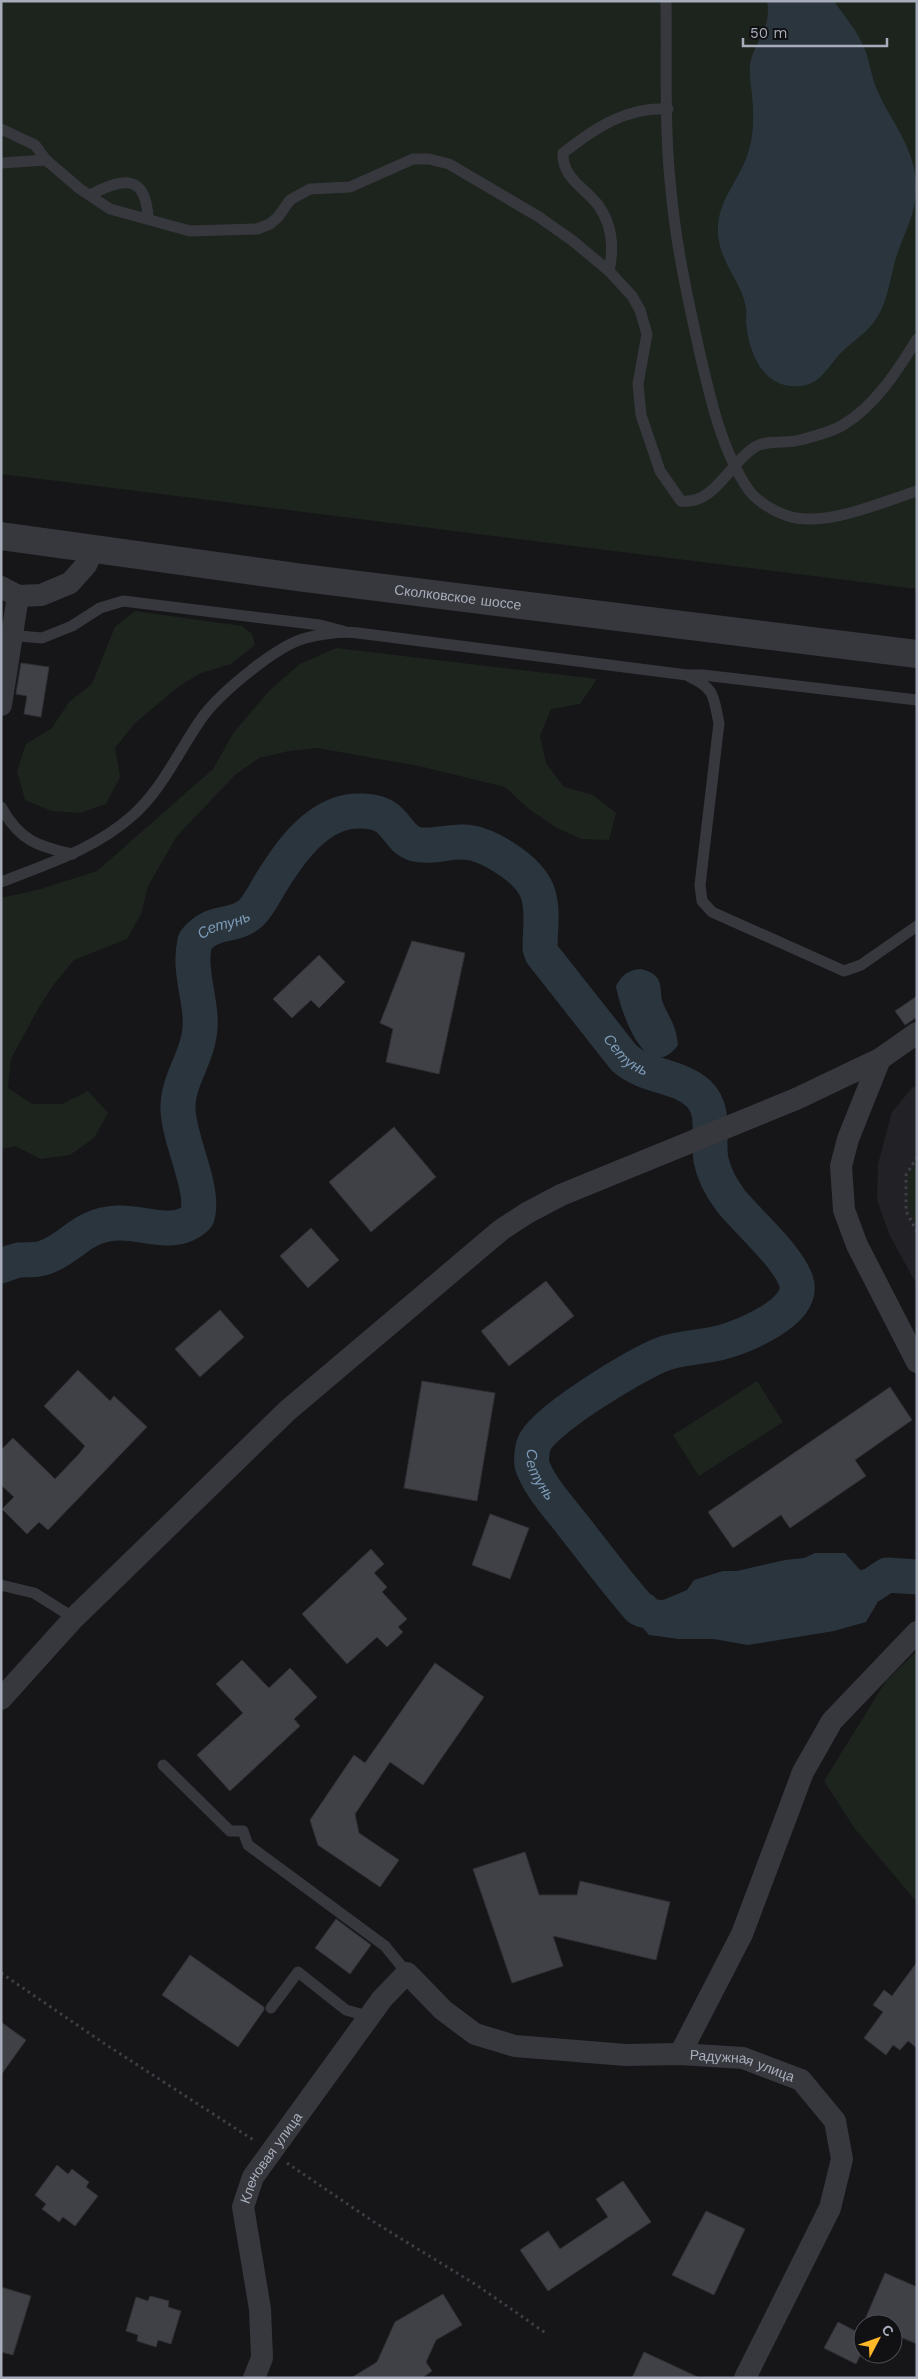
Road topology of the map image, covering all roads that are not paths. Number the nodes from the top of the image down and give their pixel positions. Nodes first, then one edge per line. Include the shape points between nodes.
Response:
1 (666, 1) edge
2 (668, 109) junction
3 (1, 129) edge
4 (46, 160) junction
5 (1, 163) edge
6 (90, 195) junction
7 (148, 218) junction
8 (609, 271) junction
9 (917, 339) edge
10 (734, 465) junction
11 (917, 491) edge
12 (1, 536) edge
13 (94, 548) junction
14 (9, 592) edge
15 (348, 632) junction
16 (7, 635) edge
17 (917, 654) edge
18 (687, 675) junction
19 (917, 700) edge
20 (1, 705) edge
21 (1, 807) edge
22 (73, 854) junction
23 (1, 882) edge
24 (917, 926) edge
25 (917, 1033) edge
26 (880, 1059) junction
27 (917, 1362) edge
28 (1, 1585) edge
29 (74, 1618) junction
30 (917, 1632) edge
31 (1, 1699) edge
32 (163, 1765) dead end
33 (407, 1973) junction
34 (271, 2008) dead end
35 (371, 2017) junction
36 (680, 2054) junction
37 (254, 2378) edge
38 (745, 2378) edge

1 - 2 lane
2 - 8 lane via 647,108 631,112 609,122 563,153 562,162 567,174 597,204 606,218 612,256
2 - 10 lane via 671,190 684,286 712,403
3 - 4 lane via 34,145
4 - 5 lane
4 - 6 lane
6 - 7 lane via 119,213
6 - 7 lane via 126,182 136,184 142,189
7 - 8 lane via 190,231 258,229 278,217 290,200 310,189 350,187 413,160 429,159 449,164 539,217
8 - 10 lane via 632,296 647,334 638,396 640,415 660,471 681,501 690,502 717,486
9 - 10 lane via 891,378 856,417 842,426 802,440 764,443
10 - 11 lane via 749,490 765,504 789,517 834,517
12 - 13 street, Сколковское шоссе
13 - 14 street via 86,565 70,583 41,595
13 - 17 street, Сколковское шоссе via 304,578
14 - 16 street
15 - 16 lane via 320,625 123,601 100,608 72,626 42,638
15 - 18 lane
15 - 22 lane via 305,638 273,654 230,688 205,714 153,794 133,816 106,838
16 - 20 street
18 - 19 lane
18 - 24 lane via 707,685 719,723 700,886 702,901 712,912 844,971 861,965
21 - 22 lane via 10,823 24,837 43,848
22 - 23 lane
25 - 26 street
26 - 27 street via 848,1139 841,1166 844,1210 857,1245
26 - 29 street via 796,1099 561,1195 501,1230 287,1411
28 - 29 lane via 34,1593
29 - 31 street
30 - 36 street via 832,1721 808,1763 742,1934
32 - 33 lane via 230,1831 243,1831 248,1845 385,1946
33 - 35 street, Кленовая улица via 382,1999
33 - 36 street, Радужная улица via 443,2010 475,2034 515,2046 626,2055
34 - 35 lane via 298,1972 346,2010
35 - 37 street, Кленовая улица via 270,2152 250,2184 243,2207 260,2308 262,2358
36 - 38 street, Радужная улица via 743,2058 801,2080 835,2121 842,2159 830,2208

